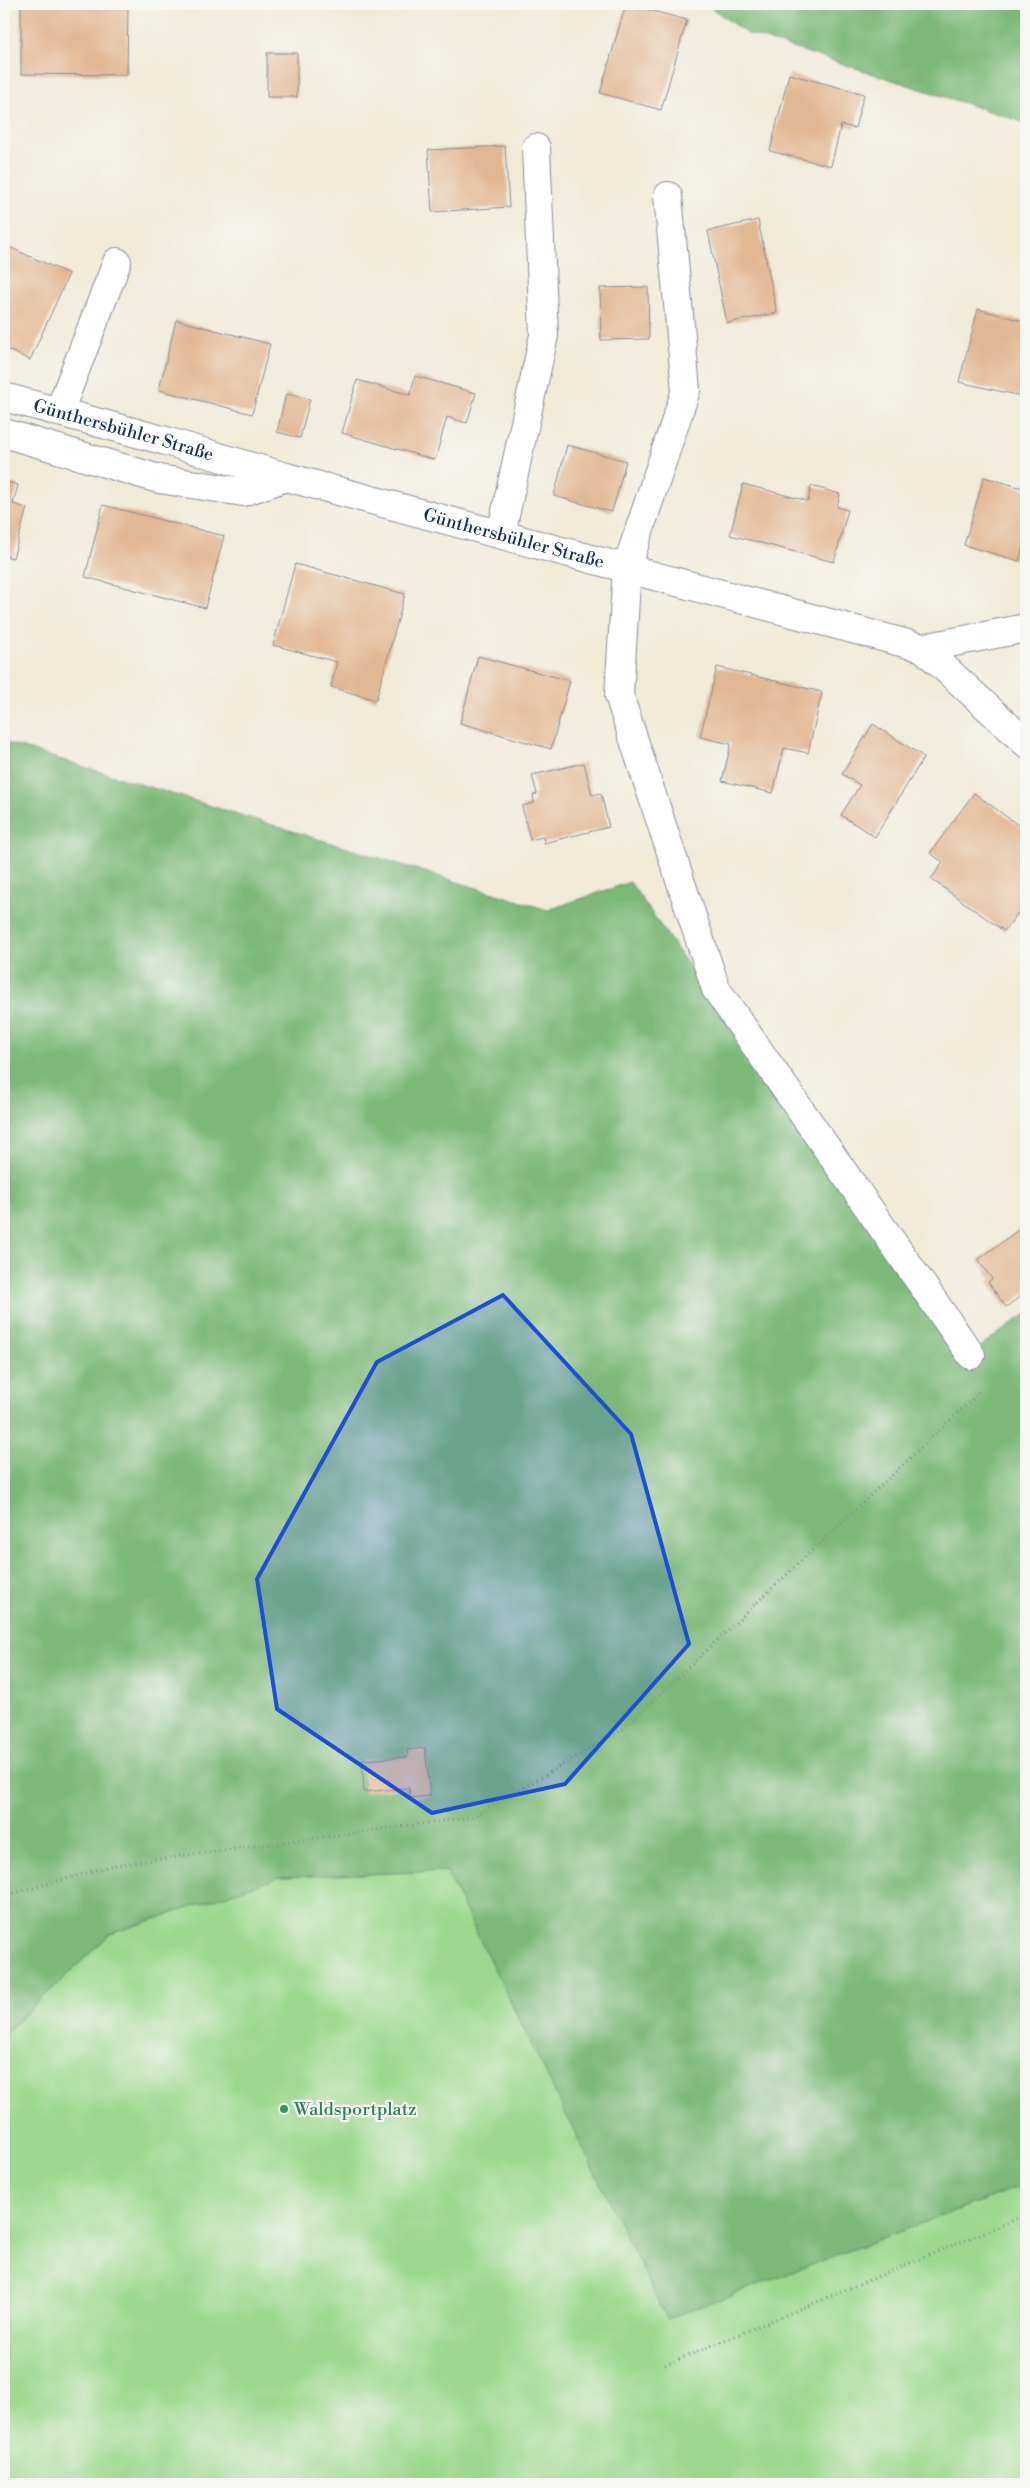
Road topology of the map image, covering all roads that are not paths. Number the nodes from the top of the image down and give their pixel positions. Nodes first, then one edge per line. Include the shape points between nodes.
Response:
1 (536, 148) dead end
2 (668, 196) dead end
3 (117, 262) dead end
4 (4, 397) edge
5 (59, 412) junction
6 (4, 433) edge
7 (286, 477) junction
8 (501, 534) junction
9 (627, 567) junction
10 (1026, 628) edge
11 (922, 648) junction
12 (1026, 743) edge
13 (971, 1355) road end

1 - 8 street via 544,335
2 - 9 street via 686,390
3 - 5 street
4 - 5 street, Günthersbühler Straße
5 - 7 street, Günthersbühler Straße
6 - 7 street via 159,479 243,492
7 - 8 street, Günthersbühler Straße
8 - 9 street, Günthersbühler Straße
9 - 11 street, Günthersbühler Straße
9 - 13 street via 618,695 716,989
10 - 11 street, Günthersbühler Straße
11 - 12 street

